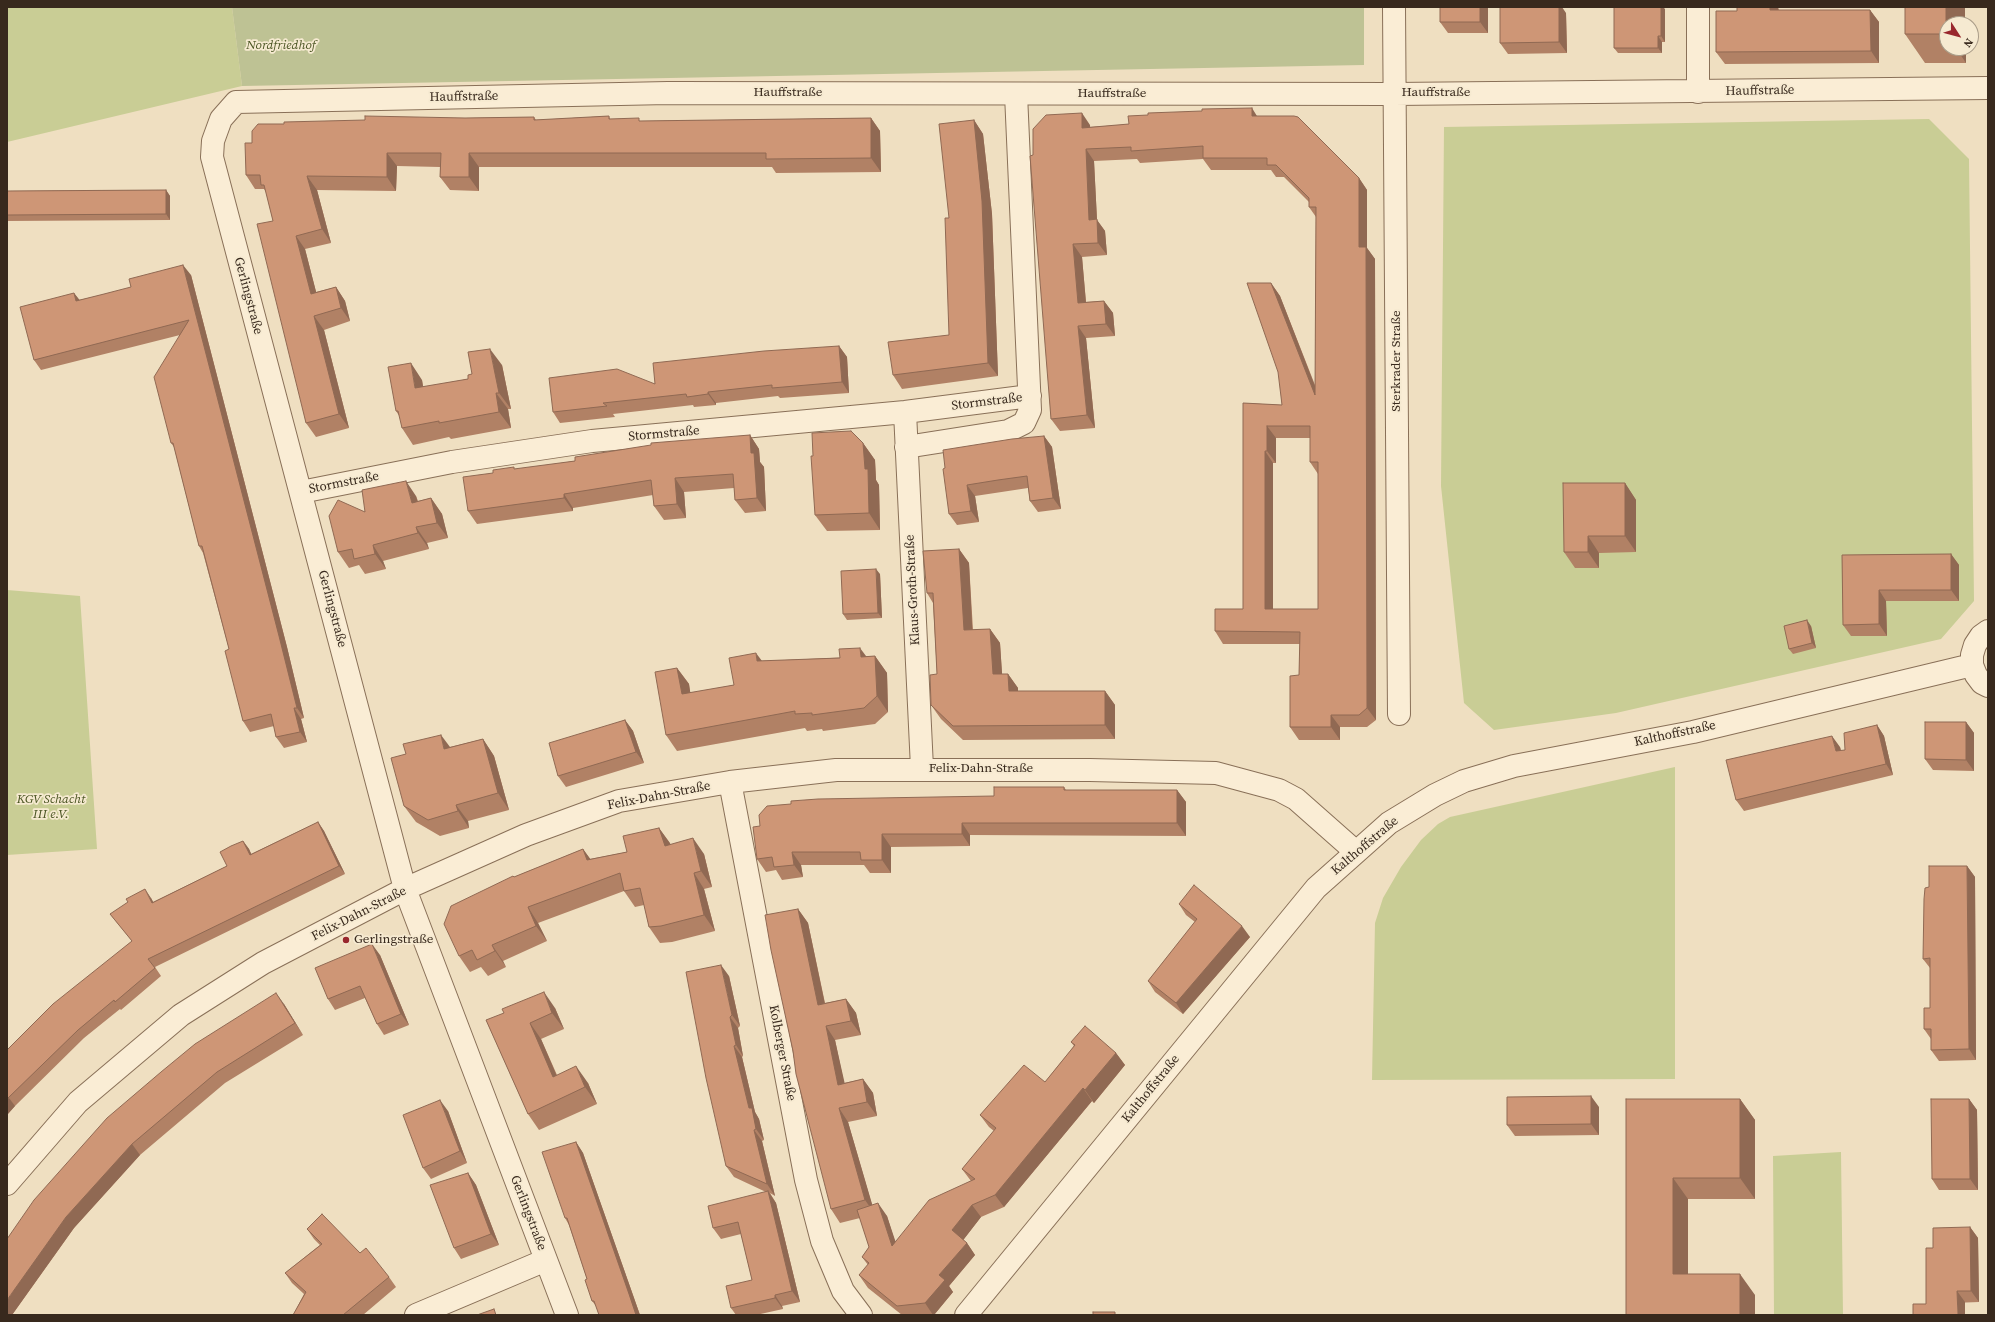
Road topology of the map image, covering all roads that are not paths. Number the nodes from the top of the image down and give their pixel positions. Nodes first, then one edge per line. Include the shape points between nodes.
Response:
1 (1394, 7) edge
2 (1698, 7) edge
3 (1988, 88) edge
4 (1698, 92) junction
5 (1016, 94) junction
6 (1395, 94) junction
7 (236, 102) joint
8 (1030, 396) junction
9 (904, 412) junction
10 (906, 447) junction
11 (301, 492) junction
12 (1988, 631) edge
13 (1972, 665) junction
14 (1988, 686) edge
15 (1399, 714) dead end
16 (922, 768) junction
17 (730, 782) junction
18 (1356, 852) junction
19 (405, 889) junction
20 (7, 1184) edge
21 (546, 1260) junction
22 (416, 1315) edge
23 (567, 1315) edge
24 (862, 1315) edge
25 (966, 1315) edge

1 - 6 street, Sterkrader Straße
2 - 4 street
3 - 4 street, Hauffstraße
4 - 6 street, Hauffstraße
5 - 6 street, Hauffstraße
5 - 7 street, Hauffstraße via 668,93
5 - 8 street, Stormstraße
6 - 15 street, Sterkrader Straße
7 - 11 street, Gerlingstraße via 220,119 213,141 212,157
8 - 9 street, Stormstraße
8 - 10 street, Stormstraße via 1030,410 1024,424 1008,431
9 - 10 street, Klaus-Groth-Straße
9 - 11 street, Stormstraße via 592,441 452,462
10 - 16 street, Klaus-Groth-Straße
11 - 19 street, Gerlingstraße
12 - 13 street via 1975,645
13 - 14 street via 1982,683
13 - 18 street, Kalthoffstraße via 1693,732 1514,766 1464,781 1389,823
16 - 17 street, Felix-Dahn-Straße via 836,770
16 - 18 street, Felix-Dahn-Straße via 1216,773 1279,790 1296,799
17 - 19 street, Felix-Dahn-Straße via 619,801 526,835
17 - 24 street, Kolberger Straße via 806,1180 822,1241 844,1291
18 - 25 street, Kalthoffstraße via 1316,888
19 - 20 street, Felix-Dahn-Straße via 263,963 181,1015 78,1102
19 - 21 street, Gerlingstraße
21 - 22 street
21 - 23 street, Gerlingstraße

